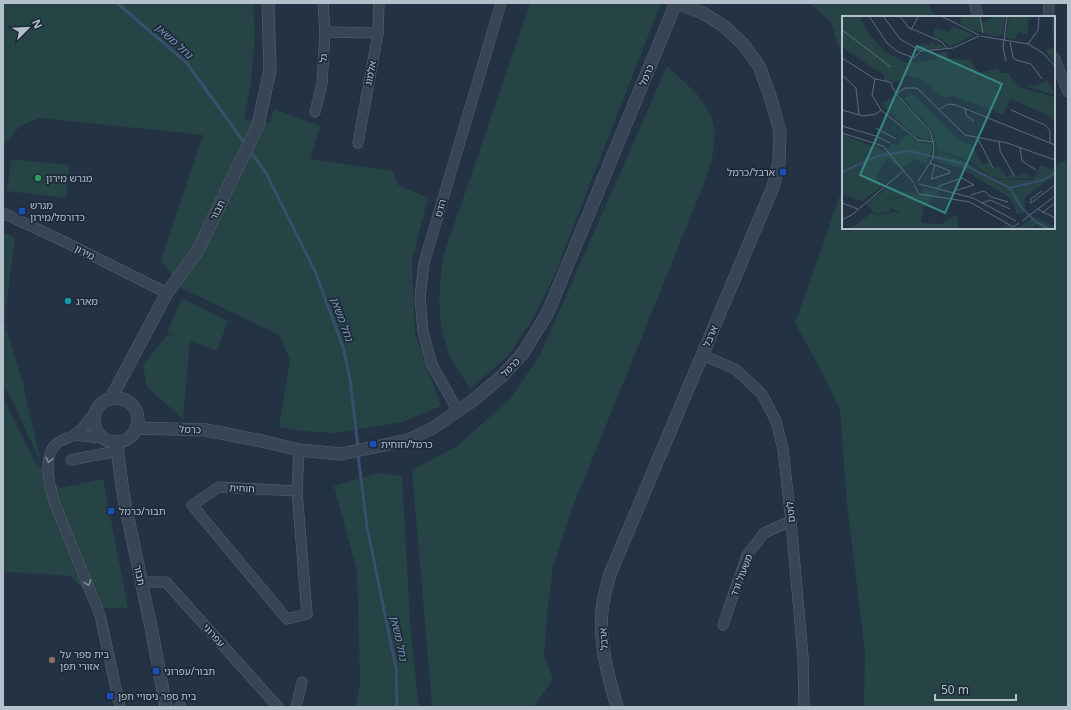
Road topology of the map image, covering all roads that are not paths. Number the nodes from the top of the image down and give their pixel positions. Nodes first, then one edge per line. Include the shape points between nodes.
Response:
1 (268, 3) edge
2 (323, 3) edge
3 (379, 3) edge
4 (501, 3) edge
5 (676, 3) edge
6 (974, 3) edge
7 (1048, 3) edge
8 (978, 16) edge
9 (1048, 16) edge
10 (325, 32) junction
11 (378, 33) junction
12 (1055, 60) edge
13 (1068, 92) edge
14 (315, 112) dead end
15 (358, 143) dead end
16 (3, 213) edge
17 (167, 293) junction
18 (702, 355) junction
19 (111, 398) junction
20 (458, 411) junction
21 (95, 412) junction
22 (136, 428) junction
23 (75, 435) junction
24 (102, 438) junction
25 (116, 447) junction
26 (299, 450) junction
27 (71, 460) dead end
28 (297, 491) junction
29 (791, 521) junction
30 (142, 582) junction
31 (723, 625) dead end
32 (302, 682) dead end
33 (120, 707) edge
34 (166, 707) edge
35 (278, 707) edge
36 (296, 707) edge
37 (617, 707) edge
38 (804, 707) edge

1 - 17 street, תבור via 270,70 258,125 197,252
2 - 10 street, גל
3 - 11 street, אלמוג
4 - 20 street, הדס via 424,263 420,297 422,332 432,365
5 - 18 street, ארבל via 703,13 725,27 744,45 759,66 780,131 779,162 773,187
5 - 20 street, כרמל via 547,314 523,353 502,376
6 - 8 street
7 - 9 street
10 - 11 street
10 - 14 street, גל via 322,84
11 - 15 street, אלמוג
12 - 13 street
16 - 17 street, מירון
17 - 19 street, תבור
18 - 29 street, לוטם via 735,369 762,394 776,420 783,449
18 - 37 street, ארבל via 610,574 602,608 601,635 604,659
19 - 21 street via 104,401
19 - 22 street via 130,403 137,414
20 - 26 street, כרמל via 433,428 408,440 341,454
21 - 23 street
21 - 24 street via 94,426
22 - 25 street via 133,434
22 - 26 street, כרמל via 206,430
23 - 24 street
23 -> 33 street via 55,445 49,456 50,486 100,615
24 - 25 street
25 - 27 street
25 - 30 street, תבור
26 - 28 street
28 - 28 street, חוחית via 307,614 287,619 192,505 219,487
29 - 31 street, משעול ורד via 764,533 747,555
29 - 38 street, לוטם via 803,657
30 - 34 street, תבור
30 - 35 street, עפרוני via 166,582
32 - 36 street

